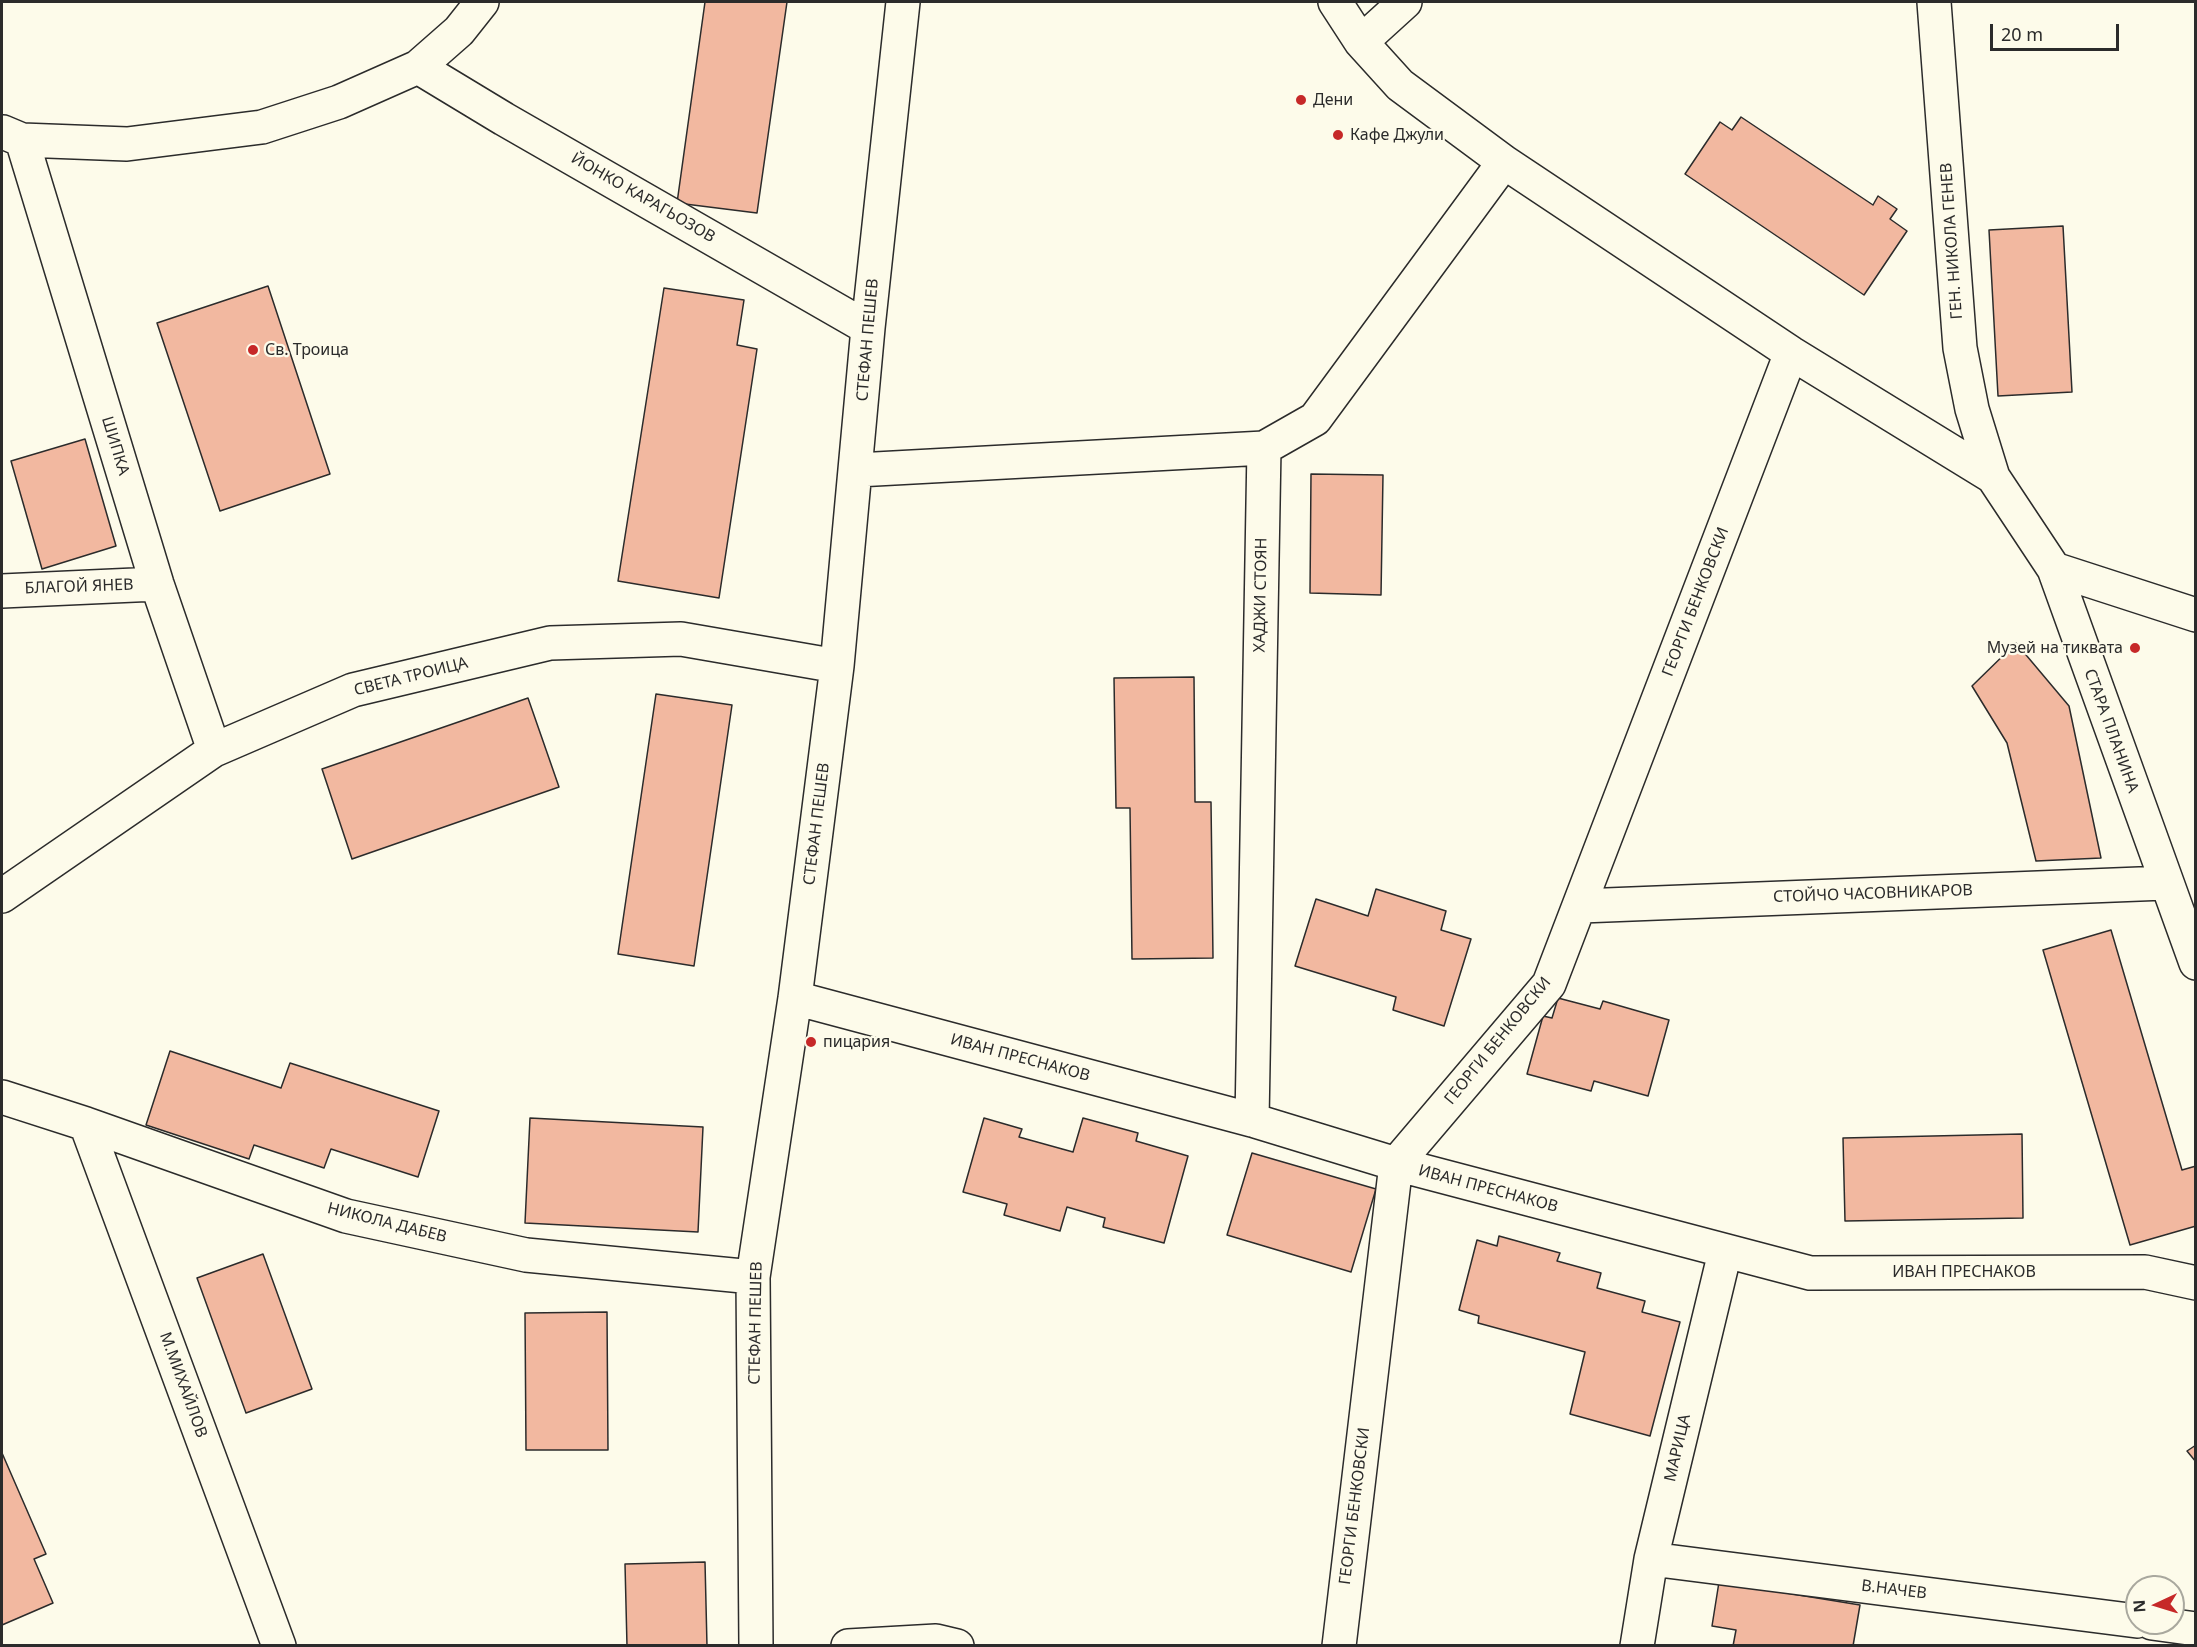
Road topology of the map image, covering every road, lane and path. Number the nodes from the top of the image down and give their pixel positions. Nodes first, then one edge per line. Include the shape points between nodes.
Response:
1 (482, 2) edge
2 (903, 2) edge
3 (1335, 2) edge
4 (1405, 2) edge
5 (1934, 2) edge
6 (1361, 42) junction
7 (418, 67) junction
8 (12, 136) edge
9 (1504, 162) junction
10 (868, 328) junction
11 (1791, 353) junction
12 (1264, 448) junction
13 (857, 470) junction
14 (1993, 477) junction
15 (2054, 569) junction
16 (157, 584) junction
17 (2, 591) edge
18 (2196, 615) edge
19 (837, 666) junction
20 (214, 750) junction
21 (2165, 883) junction
22 (2, 896) edge
23 (1581, 906) junction
24 (2196, 963) edge
25 (795, 998) junction
26 (2, 1097) edge
27 (1252, 1120) junction
28 (86, 1124) junction
29 (1396, 1164) junction
30 (1725, 1252) junction
31 (753, 1277) junction
32 (2196, 1283) edge
33 (1651, 1559) junction
34 (2125, 1619) edge
35 (279, 1646) edge
36 (756, 1646) edge
37 (848, 1646) edge
38 (957, 1646) edge
39 (1339, 1646) edge
40 (1637, 1646) edge

1 - 7 street, ШИПКА via 459,31
2 - 10 street, СТЕФАН ПЕШЕВ
3 - 6 street
4 - 6 street
5 - 14 street, ГЕН. НИКОЛА ГЕНЕВ via 1960,348 1972,408
6 - 9 street via 1400,85
7 - 8 street, ШИПКА via 339,102 262,127 127,144
7 - 10 street, ЙОНКО КАРАГЬОЗОВ
8 - 16 street, ШИПКА
9 - 11 street
9 - 12 street via 1315,418
10 - 13 street, СТЕФАН ПЕШЕВ
11 - 14 street
11 - 23 street, ГЕОРГИ БЕНКОВСКИ
12 - 13 street
12 - 27 street, ХАДЖИ СТОЯН
13 - 19 street, СТЕФАН ПЕШЕВ
14 - 15 street, СТАРА ПЛАНИНА
15 - 18 street
15 - 21 street, СТАРА ПЛАНИНА
16 - 17 street, БЛАГОЙ ЯНЕВ
16 - 20 street, ШИПКА
19 - 20 street, СВЕТА ТРОИЦА via 681,639 550,643 353,690
19 - 25 street, СТЕФАН ПЕШЕВ
20 - 22 street, СВЕТА ТРОИЦА
21 - 23 street, СТОЙЧО ЧАСОВНИКАРОВ
21 - 24 street, СТАРА ПЛАНИНА
23 - 29 street, ГЕОРГИ БЕНКОВСКИ via 1549,984
25 - 27 street, ИВАН ПРЕСНАКОВ
25 - 31 street, СТЕФАН ПЕШЕВ
26 - 28 street, НИКОЛА ДАБЕВ
27 - 29 street, ИВАН ПРЕСНАКОВ
28 - 31 street, НИКОЛА ДАБЕВ via 346,1216 526,1255
28 - 35 street, М.МИХАЙЛОВ
29 - 30 street, ИВАН ПРЕСНАКОВ
29 - 39 street, ГЕОРГИ БЕНКОВСКИ
30 - 32 street, ИВАН ПРЕСНАКОВ via 1810,1273 2145,1272
30 - 33 street, МАРИЦА
31 - 36 street, СТЕФАН ПЕШЕВ
33 - 34 street, В.НАЧЕВ
33 - 40 street, МАРИЦА
37 - 38 street via 936,1641

